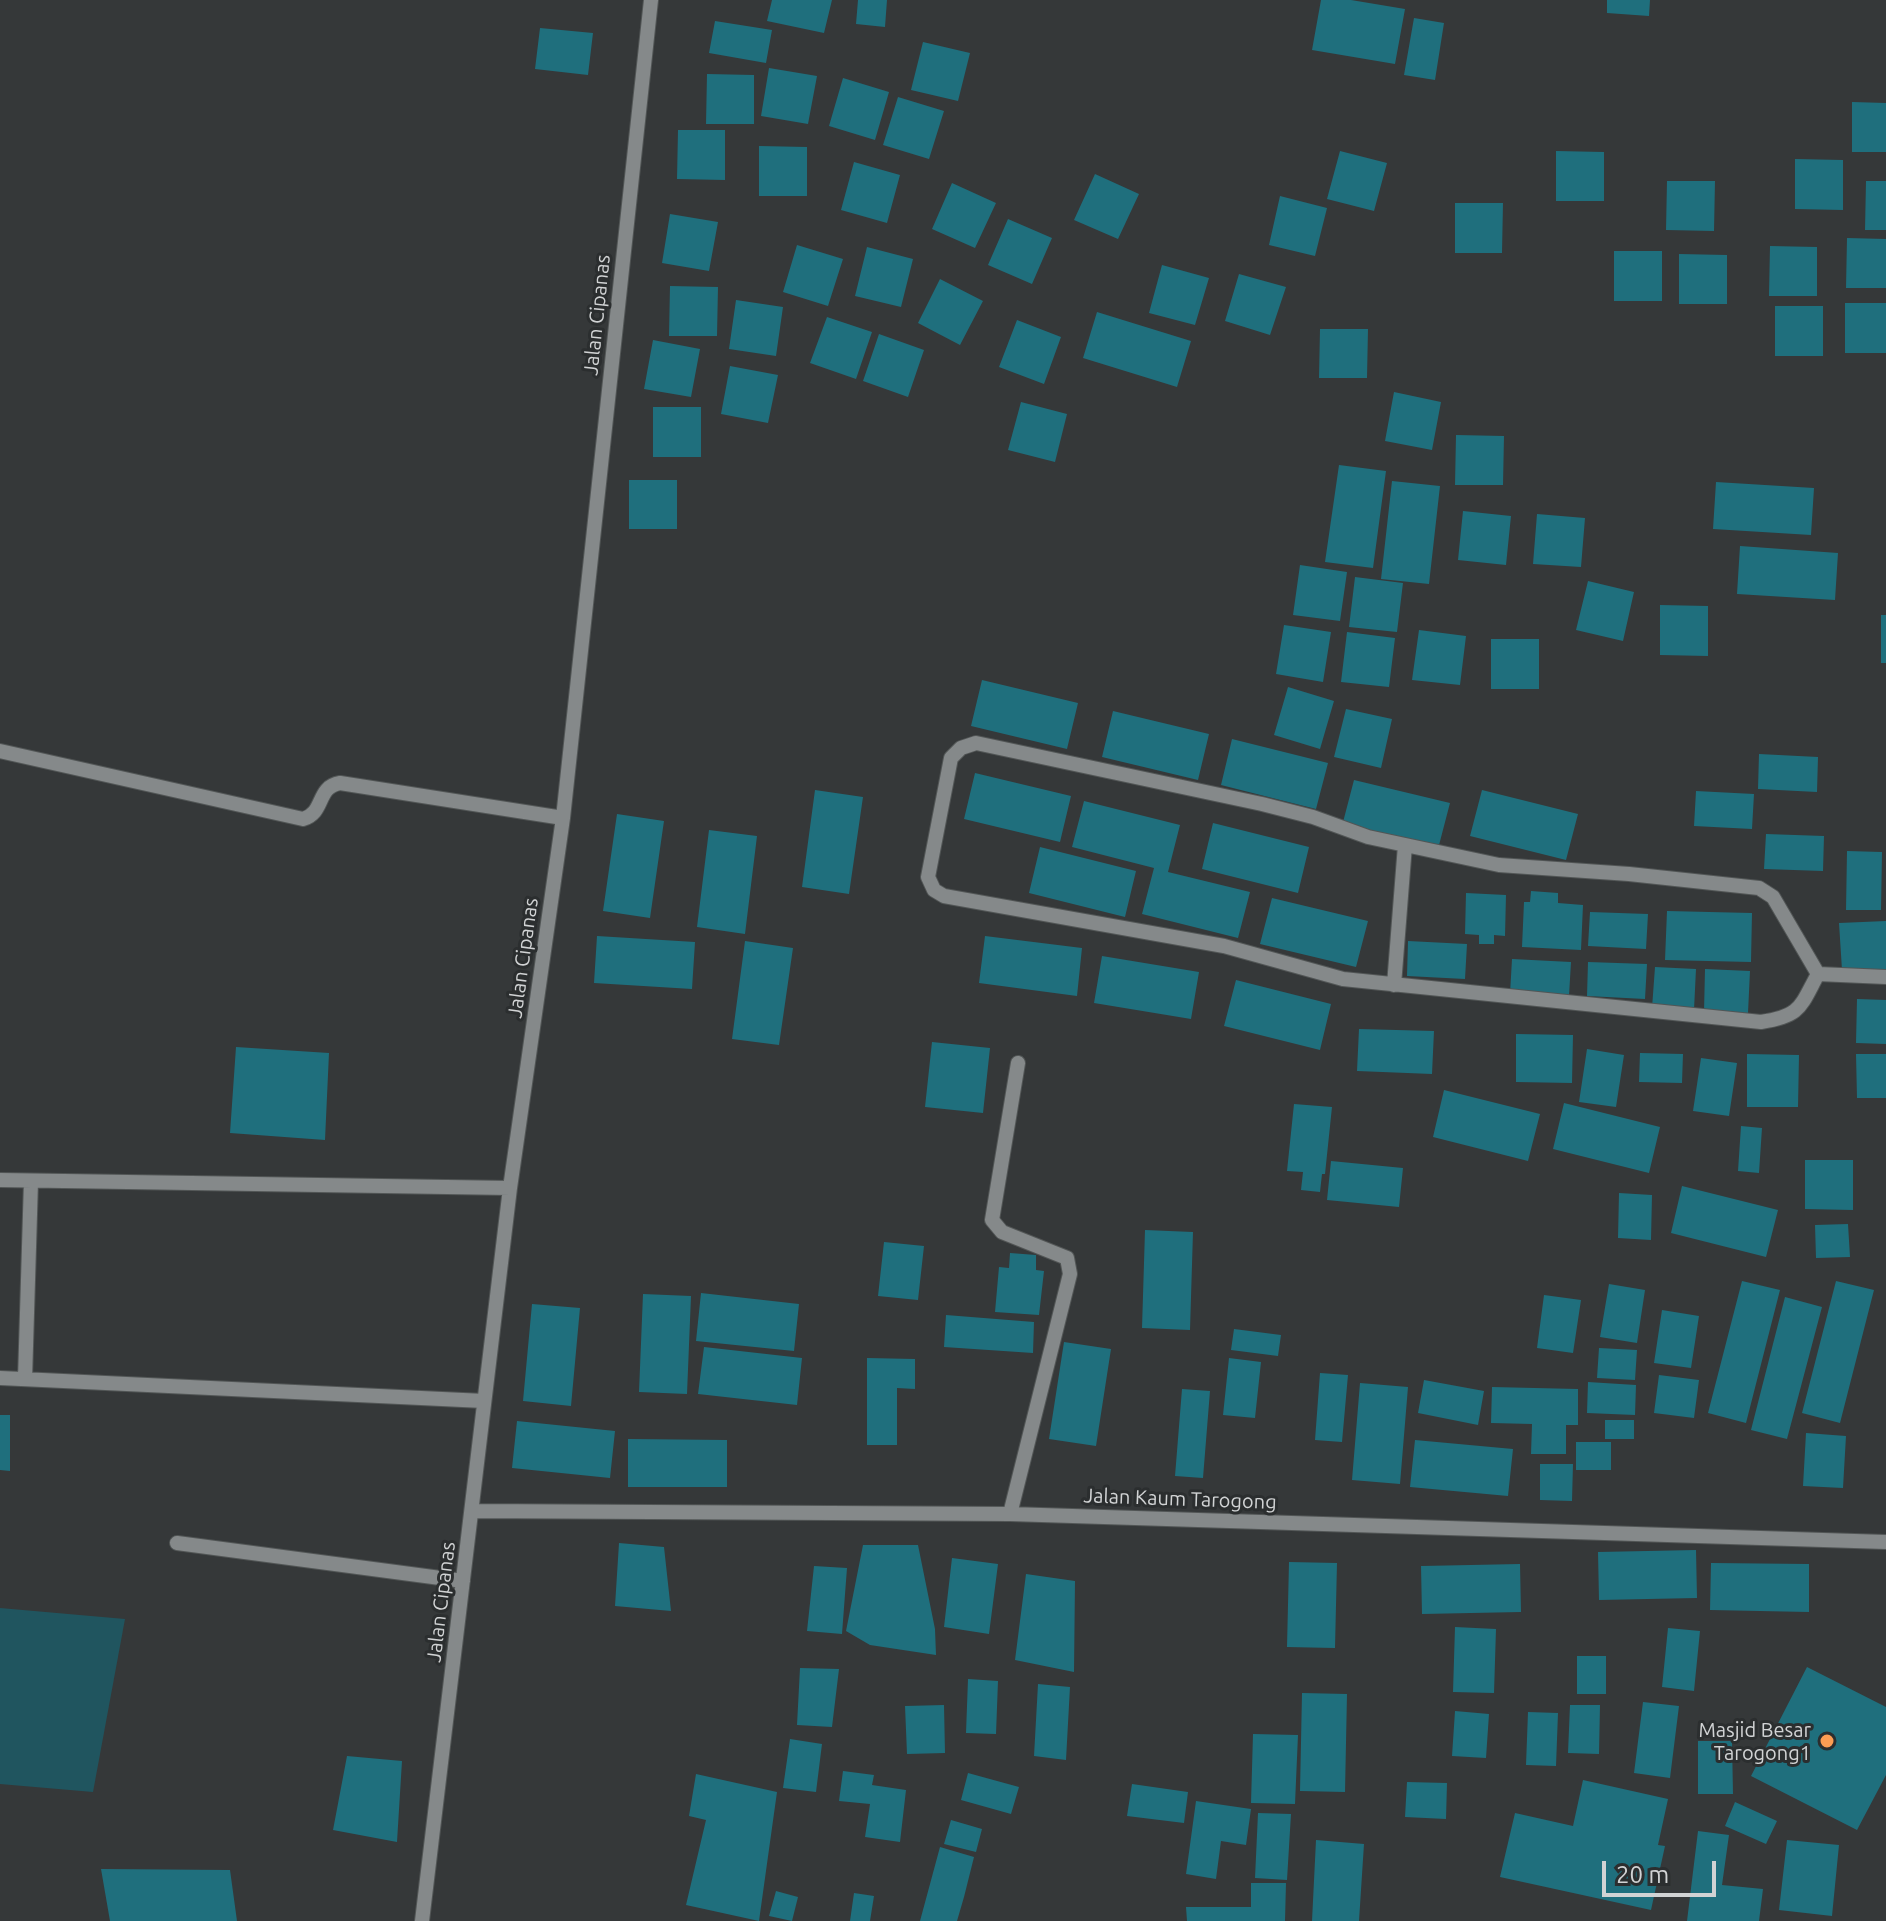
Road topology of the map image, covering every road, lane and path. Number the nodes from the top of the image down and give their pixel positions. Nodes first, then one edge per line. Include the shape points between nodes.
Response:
1 (651, 0) edge
2 (0, 751) edge
3 (563, 818) junction
4 (1405, 845) junction
5 (1818, 974) junction
6 (1886, 977) edge
7 (1394, 985) junction
8 (1018, 1063) dead end
9 (0, 1180) edge
10 (31, 1181) junction
11 (510, 1188) junction
12 (0, 1378) edge
13 (25, 1379) junction
14 (484, 1401) junction
15 (472, 1511) junction
16 (1010, 1514) junction
17 (1886, 1542) edge
18 (177, 1543) dead end
19 (463, 1581) junction
20 (422, 1921) edge

1 - 3 street, Jalan Cipanas
2 - 3 street via 303,819 317,811 323,791 340,783
3 - 11 street, Jalan Cipanas
4 - 5 street via 1499,865 1759,888 1773,897
4 - 7 street
4 - 7 street via 1262,804 976,743 951,758 928,877 944,896 1224,946 1343,979
5 - 6 street
5 - 7 street via 1792,1015 1761,1022
8 - 16 street via 992,1220 1002,1232 1067,1258 1070,1274
9 - 10 street
10 - 11 street
10 - 13 street
11 - 14 street, Jalan Cipanas
12 - 13 street
13 - 14 street
14 - 15 street, Jalan Cipanas
15 - 16 street, Jalan Kaum Tarogong
15 - 19 street, Jalan Cipanas
16 - 17 street, Jalan Kaum Tarogong
18 - 19 street
19 - 20 street, Jalan Cipanas

